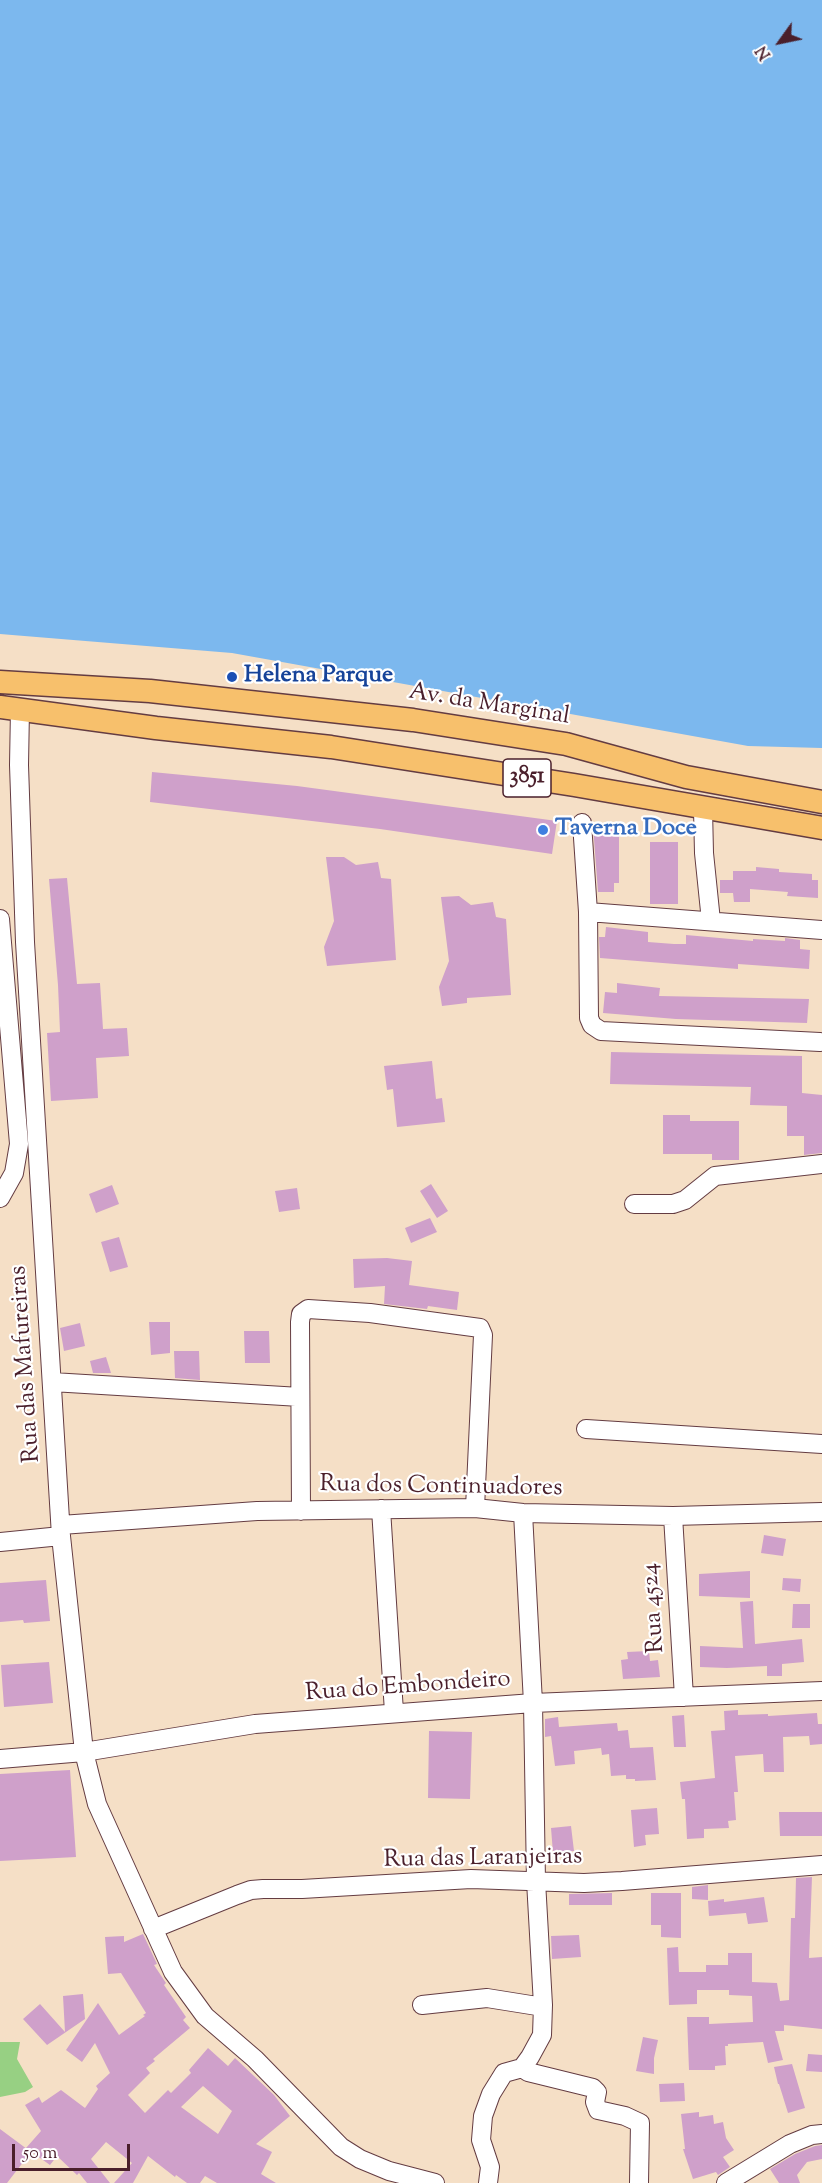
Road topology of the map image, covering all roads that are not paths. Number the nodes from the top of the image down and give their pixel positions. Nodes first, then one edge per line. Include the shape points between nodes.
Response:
1 (10, 683) edge
2 (10, 708) edge
3 (822, 802) edge
4 (703, 808) junction
5 (582, 823) dead end
6 (822, 828) edge
7 (588, 912) junction
8 (0, 919) edge
9 (711, 921) junction
10 (822, 930) edge
11 (820, 1042) dead end
12 (822, 1164) edge
13 (0, 1198) edge
14 (634, 1204) dead end
15 (52, 1382) junction
16 (300, 1397) junction
17 (586, 1429) dead end
18 (822, 1444) edge
19 (475, 1508) junction
20 (381, 1509) junction
21 (301, 1511) junction
22 (523, 1512) junction
23 (822, 1512) edge
24 (673, 1516) junction
25 (61, 1531) junction
26 (0, 1542) edge
27 (822, 1691) edge
28 (684, 1697) junction
29 (532, 1703) junction
30 (394, 1712) junction
31 (84, 1752) junction
32 (0, 1759) edge
33 (822, 1865) edge
34 (536, 1881) junction
35 (153, 1929) junction
36 (422, 2005) dead end
37 (543, 2005) junction
38 (522, 2068) junction
39 (822, 2134) edge
40 (435, 2183) edge
41 (488, 2183) edge
42 (639, 2183) edge
43 (726, 2183) edge

1 - 3 main road, Av. da Marginal / 3851 via 150,691 413,720 566,744 686,777
2 - 4 main road, 3851 via 331,747
2 - 15 street, Rua das Mafureiras via 19,765 25,942
4 - 6 main road, 3851
4 - 9 street
5 - 7 street
7 - 9 street
7 - 11 street via 589,1018 600,1031
8 - 13 street via 19,1144 14,1173
9 - 10 street
12 - 14 street via 715,1176 685,1200 673,1204
15 - 16 street
15 - 25 street, Rua das Mafureiras
16 - 19 street via 300,1323 305,1310 370,1313 480,1328 483,1335
16 - 21 street
17 - 18 street
19 - 20 street, Rua dos Continuadores
19 - 22 street, Rua dos Continuadores
20 - 21 street, Rua dos Continuadores
20 - 30 street
21 - 25 street, Rua dos Continuadores via 257,1511
22 - 24 street, Rua dos Continuadores
22 - 29 street
23 - 24 street, Rua dos Continuadores
24 - 28 street, Rua 4524
25 - 26 street, Rua dos Continuadores
25 - 31 street, Rua das Mafureiras
27 - 28 street, Rua do Embondeiro
28 - 29 street, Rua do Embondeiro
29 - 30 street, Rua do Embondeiro
29 - 34 street
30 - 31 street, Rua do Embondeiro via 255,1724
31 - 32 street, Rua do Embondeiro
31 - 35 street, Rua das Mafureiras via 97,1804
33 - 34 street, Rua das Laranjeiras via 622,1881
34 - 35 street, Rua das Laranjeiras via 471,1879 251,1890
34 - 37 street
35 - 40 street, Rua das Mafureiras via 172,1972 204,2016 255,2059 341,2147 389,2171
36 - 37 street via 487,1998
37 - 38 street via 542,2035
38 - 41 street via 504,2073 483,2116 481,2139 490,2167
38 - 42 street via 594,2088 598,2110 639,2123
39 - 43 street via 790,2144

